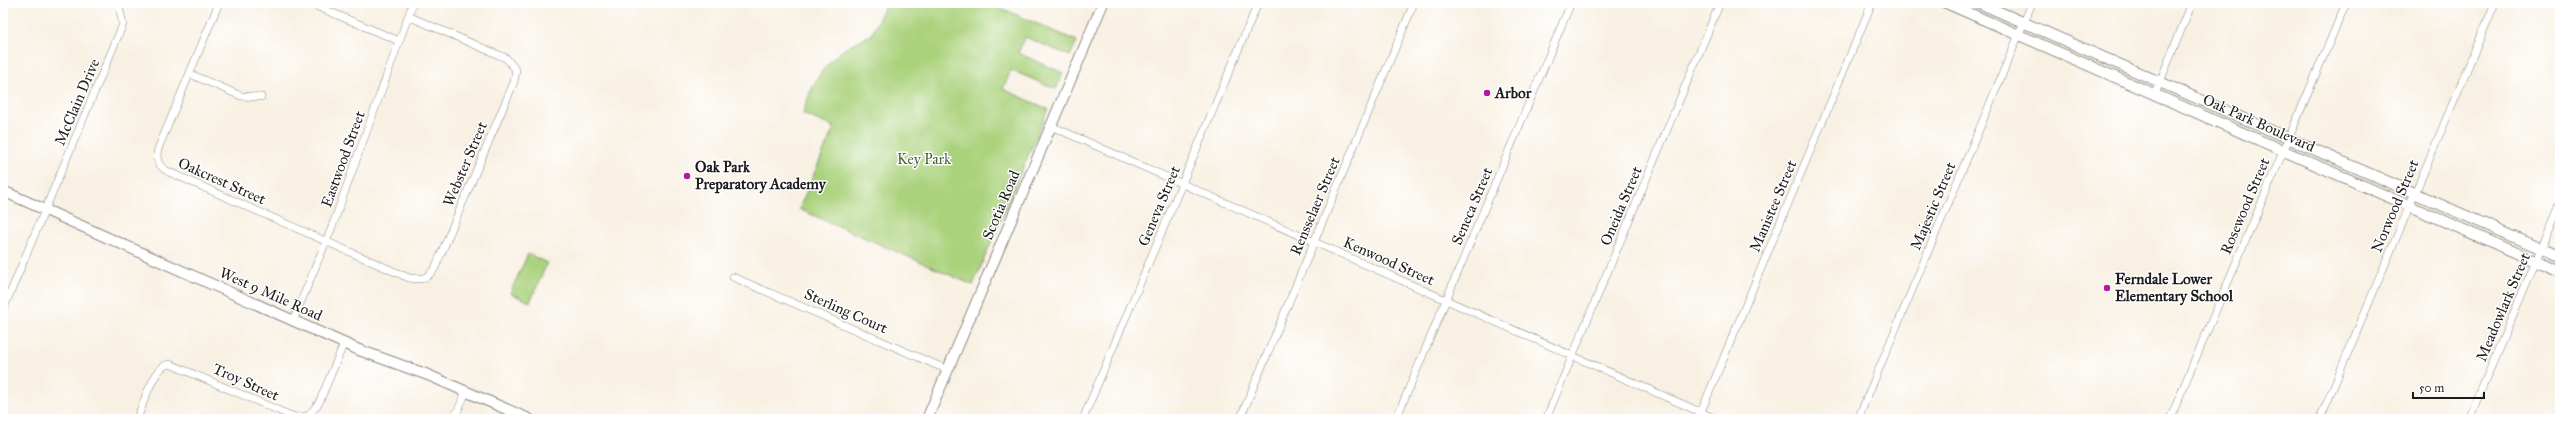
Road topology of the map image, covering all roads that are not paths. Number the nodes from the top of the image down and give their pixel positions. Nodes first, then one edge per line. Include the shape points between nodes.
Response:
1 (118, 3) edge
2 (219, 3) edge
3 (310, 3) edge
4 (413, 3) edge
5 (1103, 3) edge
6 (1258, 3) edge
7 (1414, 3) edge
8 (1571, 3) edge
9 (1720, 3) edge
10 (1872, 3) edge
11 (1946, 3) edge
12 (1979, 3) edge
13 (2032, 3) edge
14 (2192, 3) edge
15 (2346, 3) edge
16 (2495, 3) edge
17 (408, 16) junction
18 (2024, 23) junction
19 (2019, 35) junction
20 (399, 41) junction
21 (190, 74) junction
22 (2160, 82) junction
23 (2155, 94) junction
24 (261, 97) dead end
25 (1051, 126) junction
26 (2288, 138) junction
27 (2283, 150) junction
28 (1182, 184) junction
29 (3, 191) edge
30 (2415, 194) junction
31 (2560, 204) edge
32 (2410, 206) junction
33 (46, 210) junction
34 (326, 242) junction
35 (1314, 242) junction
36 (2541, 249) junction
37 (2560, 257) edge
38 (2536, 261) junction
39 (2560, 272) edge
40 (733, 277) dead end
41 (1446, 300) junction
42 (3, 310) edge
43 (292, 321) junction
44 (344, 343) junction
45 (1572, 356) junction
46 (948, 370) junction
47 (466, 392) junction
48 (1699, 416) edge
49 (137, 419) edge
50 (454, 419) edge
51 (529, 419) edge
52 (927, 419) edge
53 (1083, 419) edge
54 (1240, 419) edge
55 (1396, 419) edge
56 (1546, 419) edge
57 (1716, 419) edge
58 (1858, 419) edge
59 (2170, 419) edge
60 (2320, 419) edge
61 (2469, 419) edge

1 - 33 street, McClain Drive via 123,24
2 - 21 street, Oakcrest Street
3 - 20 street
4 - 17 street, Eastwood Street
5 - 25 street, Scotia Road
6 - 28 street, Geneva Street
7 - 35 street, Rensselaer Street
8 - 41 street, Seneca Street
9 - 45 street, Oneida Street
10 - 48 street, Manistee Street
11 - 19 street, Oak Park Boulevard
12 - 18 street, Oak Park Boulevard
13 - 18 street, Majestic Street
14 - 22 street
15 - 26 street, Rosewood Street
16 - 30 street, Norwood Street
17 - 20 street, Eastwood Street
17 - 34 street, Webster Street via 506,58 516,70 514,82 436,268 427,278 408,278
18 - 19 street, Majestic Street
18 - 22 street, Oak Park Boulevard
19 - 23 street, Oak Park Boulevard
19 - 58 street, Majestic Street
20 - 34 street, Eastwood Street
21 - 24 street via 241,96
21 - 34 street, Oakcrest Street via 158,149 156,158 160,165 169,172
22 - 23 street
22 - 26 street, Oak Park Boulevard
23 - 27 street, Oak Park Boulevard
25 - 28 street, Kenwood Street
25 - 46 street, Scotia Road
26 - 27 street, Rosewood Street
26 - 30 street, Oak Park Boulevard
27 - 32 street, Oak Park Boulevard
27 - 59 street, Rosewood Street
28 - 35 street, Kenwood Street
28 - 53 street, Geneva Street
29 - 33 street, West 9 Mile Road
30 - 32 street, Norwood Street
30 - 36 street, Oak Park Boulevard
31 - 36 street, Meadowlark Street
32 - 38 street, Oak Park Boulevard
32 - 60 street, Norwood Street
33 - 42 street, McClain Drive
33 - 43 street, West 9 Mile Road
34 - 43 street, Eastwood Street
35 - 41 street, Kenwood Street
35 - 54 street, Rensselaer Street
36 - 37 street, Oak Park Boulevard
36 - 38 street, Meadowlark Street
38 - 39 street, Oak Park Boulevard
38 - 61 street, Meadowlark Street
40 - 46 street, Sterling Court
41 - 45 street, Kenwood Street
41 - 55 street, Seneca Street
43 - 44 street, West 9 Mile Road
44 - 47 street, West 9 Mile Road
44 - 49 street, Troy Street via 317,407 308,416 294,417 174,365 164,364 157,371
45 - 48 street, Kenwood Street
45 - 56 street, Oneida Street
46 - 52 street, Scotia Road
47 - 50 street
47 - 51 street, West 9 Mile Road
48 - 57 street, Kenwood Street

